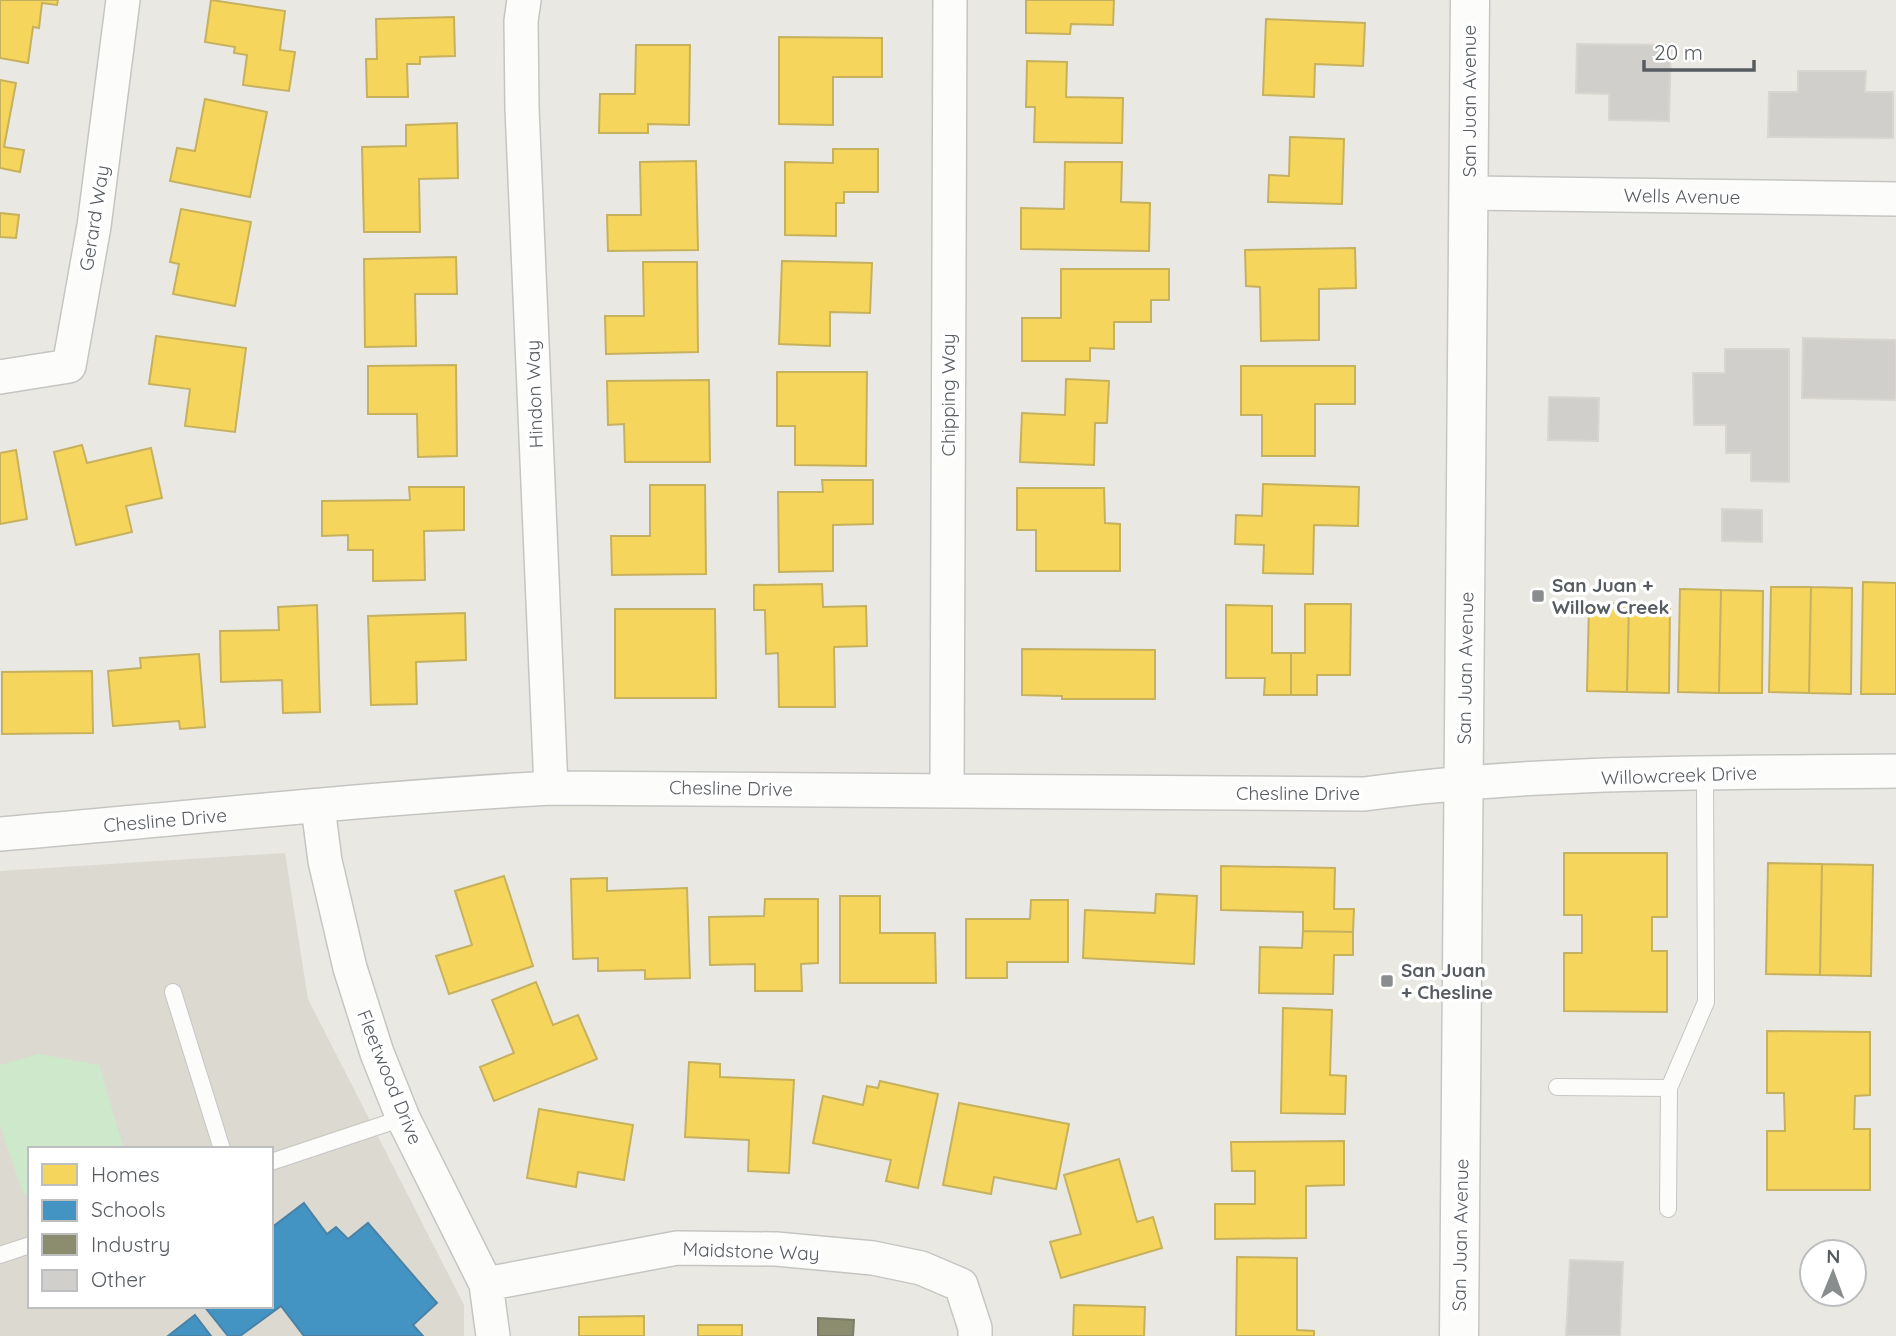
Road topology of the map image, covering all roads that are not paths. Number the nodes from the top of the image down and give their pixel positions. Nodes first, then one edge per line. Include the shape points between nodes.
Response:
1 (123, 0) edge
2 (524, 0) edge
3 (950, 0) edge
4 (1470, 0) edge
5 (1469, 193) junction
6 (1896, 199) edge
7 (0, 377) edge
8 (1896, 771) edge
9 (1705, 773) junction
10 (1463, 783) junction
11 (551, 788) junction
12 (947, 790) junction
13 (318, 807) junction
14 (0, 834) edge
15 (173, 992) dead end
16 (1557, 1087) dead end
17 (1670, 1088) junction
18 (403, 1118) junction
19 (221, 1147) edge
20 (273, 1161) edge
21 (1668, 1209) dead end
22 (28, 1246) edge
23 (0, 1255) edge
24 (486, 1284) junction
25 (493, 1336) edge
26 (975, 1336) edge
27 (1459, 1336) edge

1 - 7 street, Gerard Way via 69,366
2 - 11 street, Hindon Way via 522,108
3 - 12 street, Chipping Way
4 - 5 main road, San Juan Avenue
5 - 6 street, Wells Avenue
5 - 10 main road, San Juan Avenue
8 - 9 street, Willowcreek Drive
9 - 10 street, Willowcreek Drive
9 - 17 lane via 1706,1002
10 - 12 street, Chesline Drive via 1364,794
10 - 27 main road, San Juan Avenue
11 - 12 street, Chesline Drive
11 - 13 street, Chesline Drive
13 - 14 street, Chesline Drive
13 - 18 street, Fleetwood Drive via 325,861 350,968 376,1053
15 - 19 lane
16 - 17 lane
17 - 21 lane
18 - 20 lane
18 - 24 street, Fleetwood Drive
22 - 23 lane
24 - 25 street, Fleetwood Drive
24 - 26 street, Maidstone Way via 677,1248 776,1249 873,1258 921,1268 961,1284

